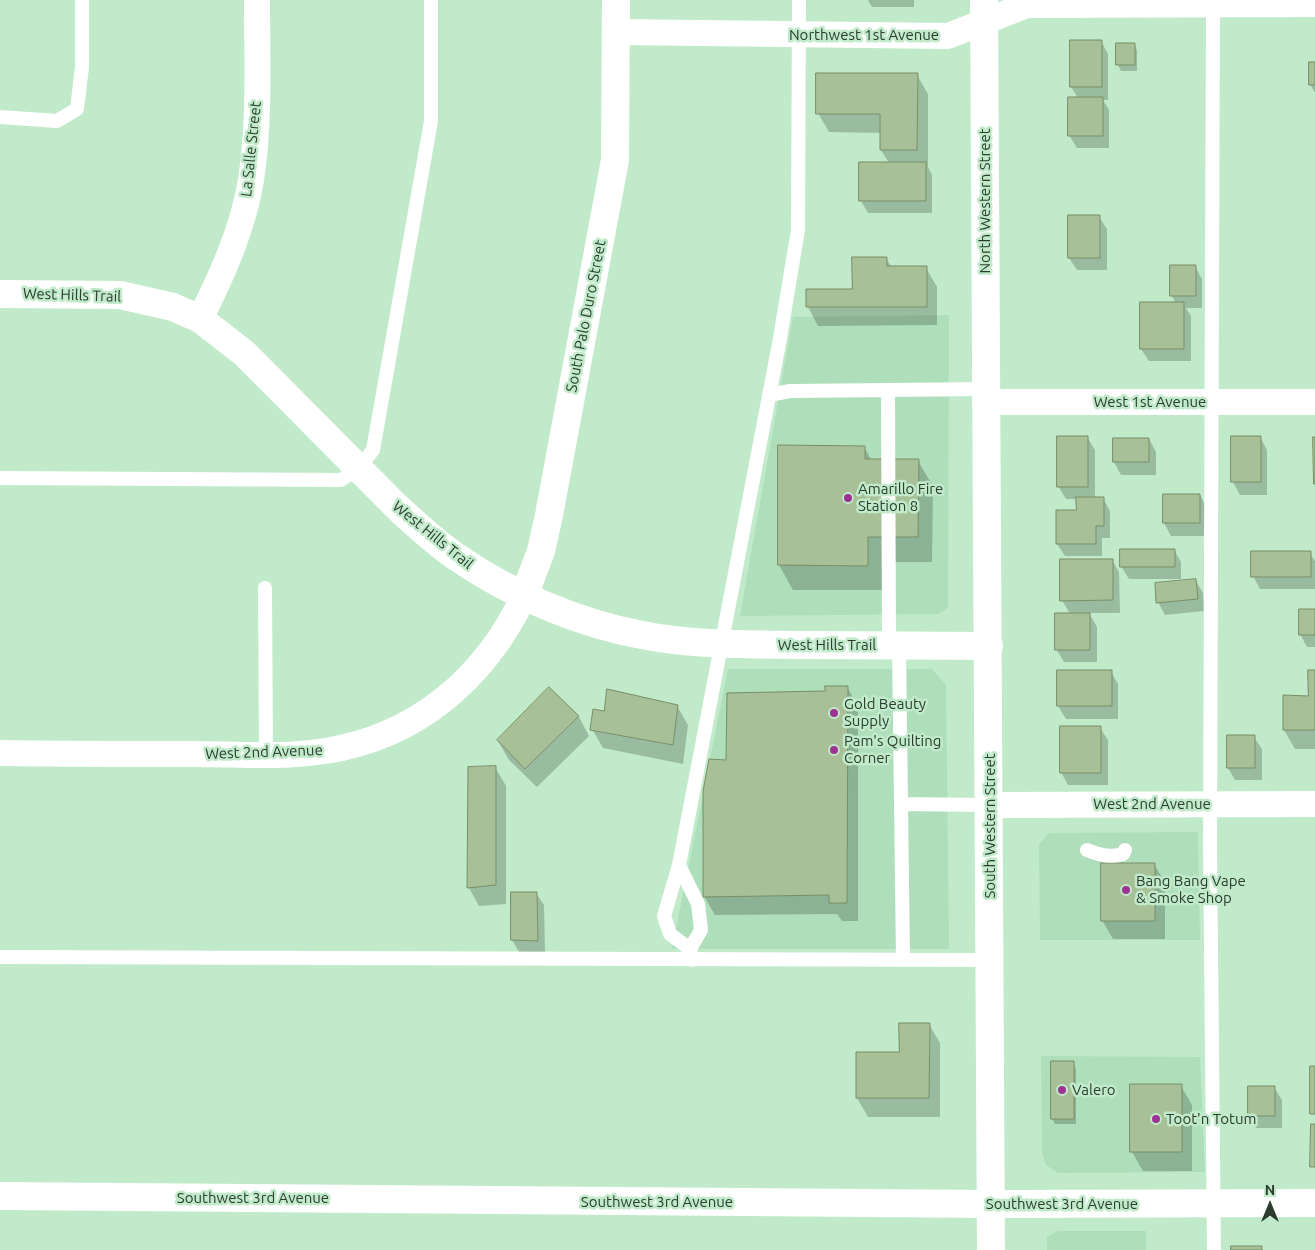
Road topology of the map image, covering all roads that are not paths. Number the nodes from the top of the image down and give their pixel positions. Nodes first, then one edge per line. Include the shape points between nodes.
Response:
1 (82, 0) edge
2 (257, 0) edge
3 (431, 0) edge
4 (616, 0) edge
5 (799, 0) edge
6 (1213, 2) edge
7 (1315, 4) edge
8 (984, 11) edge
9 (617, 32) junction
10 (799, 34) junction
11 (0, 117) edge
12 (0, 294) edge
13 (200, 320) junction
14 (888, 390) junction
15 (769, 395) junction
16 (986, 396) junction
17 (1213, 402) junction
18 (1315, 402) edge
19 (359, 468) junction
20 (0, 478) edge
21 (265, 588) dead end
22 (524, 596) junction
23 (720, 644) junction
24 (894, 645) junction
25 (989, 646) junction
26 (0, 753) edge
27 (266, 754) junction
28 (901, 804) junction
29 (1211, 804) junction
30 (1315, 804) edge
31 (990, 805) junction
32 (1088, 850) dead end
33 (1125, 850) dead end
34 (679, 865) junction
35 (691, 954) junction
36 (0, 957) edge
37 (903, 960) junction
38 (990, 960) junction
39 (0, 1196) edge
40 (1315, 1203) edge
41 (991, 1204) junction
42 (1213, 1204) junction
43 (991, 1250) edge
44 (1214, 1250) edge

1 - 11 lane via 82,67 77,109 57,121
2 - 13 street, La Salle Street via 257,105 251,181 232,249
3 - 19 lane via 431,121 374,450
4 - 9 main road, South Palo Duro Street
5 - 10 lane
6 - 7 street, Northwest 1st Avenue
6 - 8 street, Northwest 1st Avenue via 1027,5
6 - 17 lane
8 - 10 street, Northwest 1st Avenue via 948,36
8 - 16 main road, North Western Street
9 - 10 street, Northwest 1st Avenue
9 - 22 main road, South Palo Duro Street via 616,122 610,188 547,524 541,552
10 - 15 lane via 798,230
12 - 13 main road, West Hills Trail via 120,295 173,308
13 - 19 main road, West Hills Trail via 244,353
14 - 15 lane via 790,391
14 - 16 lane
14 - 24 lane
15 - 23 lane
16 - 17 street, West 1st Avenue
16 - 25 main road, South Western Street
17 - 18 street, West 1st Avenue
17 - 29 lane
19 - 20 lane via 341,480
19 - 22 main road, West Hills Trail via 394,505 455,556
21 - 27 lane
22 - 23 main road, West Hills Trail via 599,624 642,635
22 - 27 street, West 2nd Avenue via 498,645 458,688 435,707 381,737 352,746
23 - 24 main road, West Hills Trail
23 - 34 lane
24 - 25 main road, West Hills Trail
24 - 28 lane
25 - 31 main road, South Western Street
26 - 27 street, West 2nd Avenue
28 - 31 lane
28 - 37 lane
29 - 30 street, West 2nd Avenue
29 - 31 street, West 2nd Avenue
29 - 42 lane
31 - 38 main road, South Western Street
32 - 33 lane via 1100,855 1119,856
34 - 35 lane via 698,904 701,930
34 - 35 lane via 664,916 670,934
35 - 36 lane
35 - 37 lane
37 - 38 lane
38 - 41 main road, South Western Street
39 - 41 main road, Southwest 3rd Avenue
40 - 42 main road, Southwest 3rd Avenue
41 - 42 main road, Southwest 3rd Avenue
41 - 43 main road, South Western Street
42 - 44 lane

